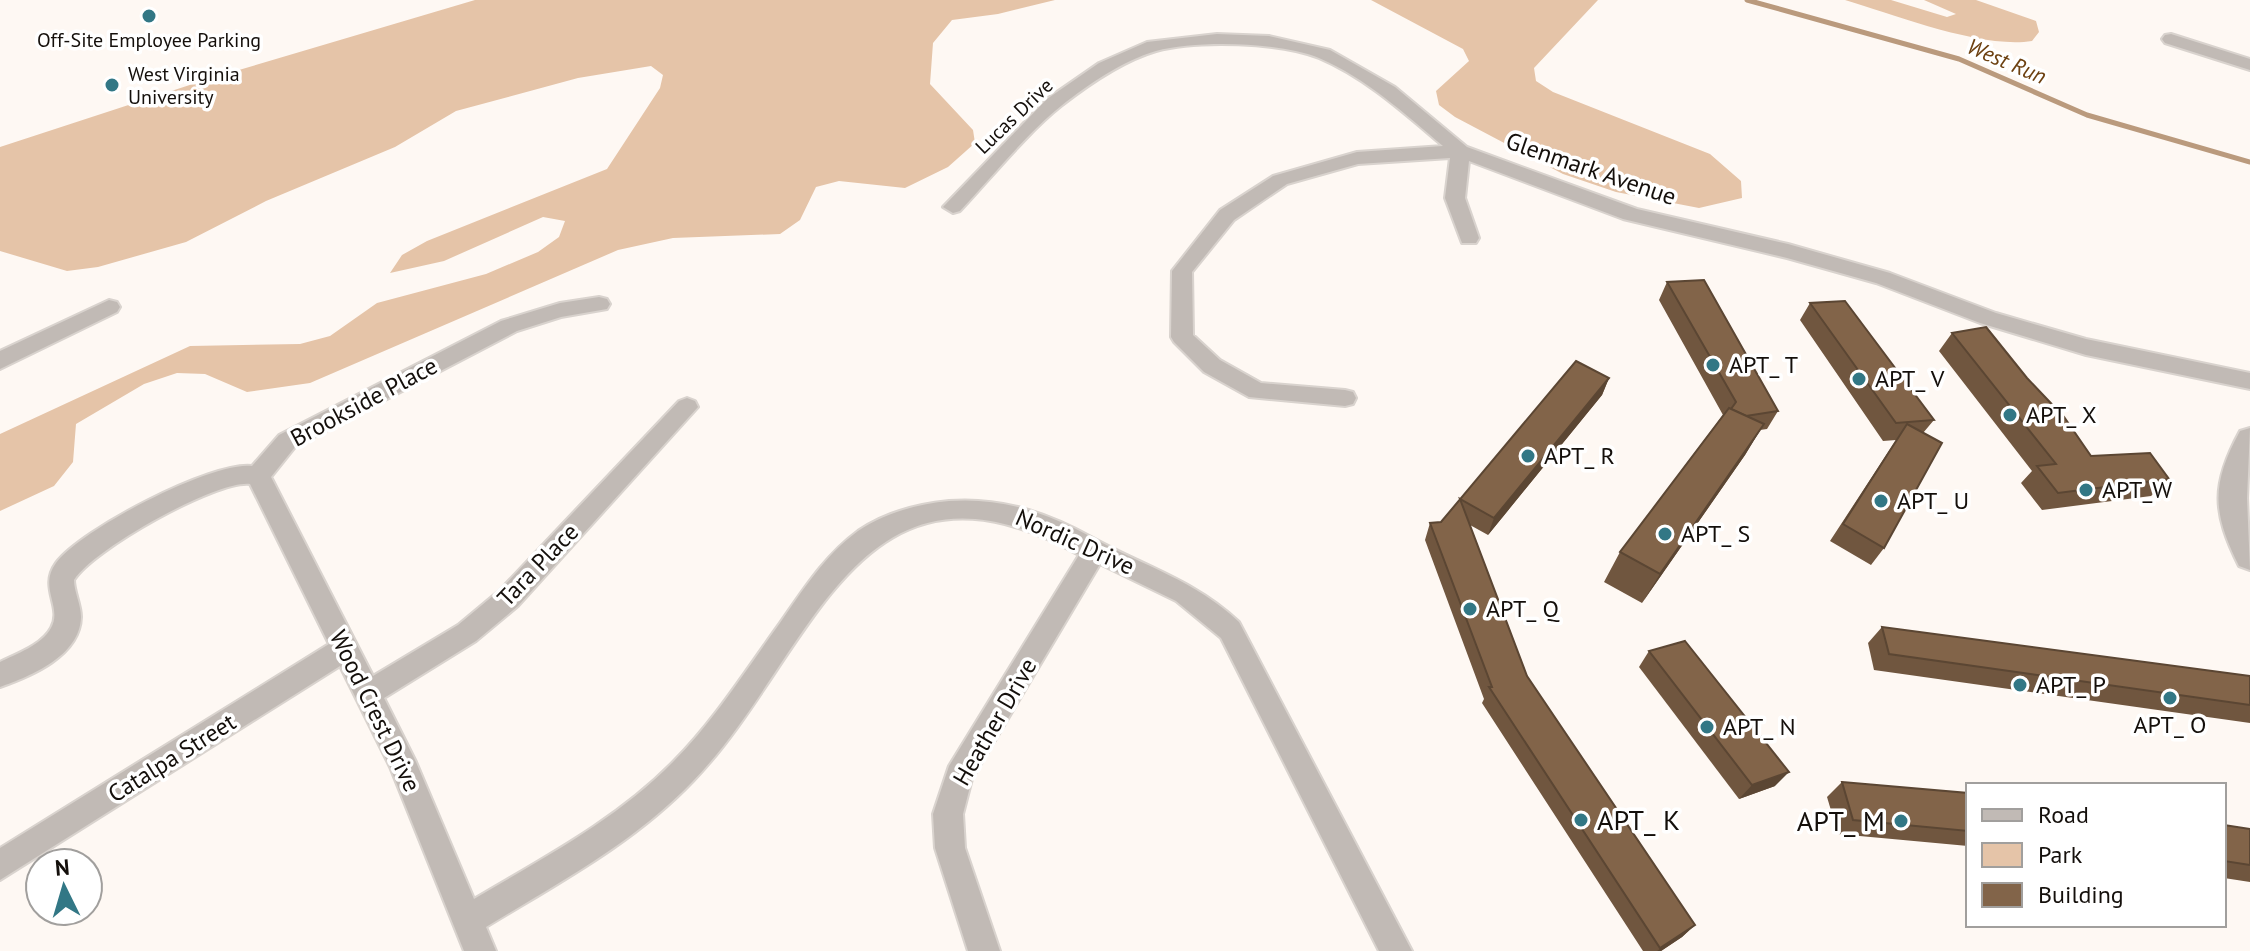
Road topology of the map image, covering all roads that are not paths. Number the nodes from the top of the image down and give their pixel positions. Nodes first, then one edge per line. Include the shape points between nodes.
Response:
1 (2171, 39) dead end
2 (2250, 65) edge
3 (1460, 151) junction
4 (953, 207) dead end
5 (1469, 238) dead end
6 (599, 304) dead end
7 (109, 307) dead end
8 (0, 361) edge
9 (2250, 381) edge
10 (1345, 398) dead end
11 (687, 407) dead end
12 (2250, 439) edge
13 (258, 476) junction
14 (1095, 551) junction
15 (2250, 557) edge
16 (344, 649) junction
17 (0, 675) edge
18 (366, 694) junction
19 (0, 865) edge
20 (466, 921) junction
21 (480, 951) edge
22 (984, 951) edge
23 (1396, 951) edge

1 - 2 street
3 - 4 street, Lucas Drive via 1389,91 1324,54 1269,41 1217,39 1153,46 1105,67 1053,103
3 - 5 street via 1455,198
3 - 9 street, Glenmark Avenue via 1630,214 1883,278 1988,318 2086,347
3 - 10 street, Glenmark Avenue via 1357,158 1280,180 1227,215 1182,271 1182,337 1212,366 1257,391
6 - 13 street, Brookside Place via 560,310 496,332 287,441
7 - 8 street
11 - 18 street, Tara Place via 509,598 467,633
12 - 15 street via 2231,489 2235,527
13 - 16 street, Wood Crest Drive
13 - 17 street via 223,477 78,556 60,586 70,617 65,633 50,650
14 - 20 street, Nordic Drive via 1048,525 1009,512 964,509 918,516 877,532 847,554 822,583 685,771 636,813
14 - 22 street, Heather Drive via 959,775 948,814 954,862
14 - 23 street, Nordic Drive via 1179,587 1230,630
16 - 18 street, Wood Crest Drive
16 - 19 street, Catalpa Street
18 - 20 street, Wood Crest Drive via 408,775
20 - 21 street, Wood Crest Drive

